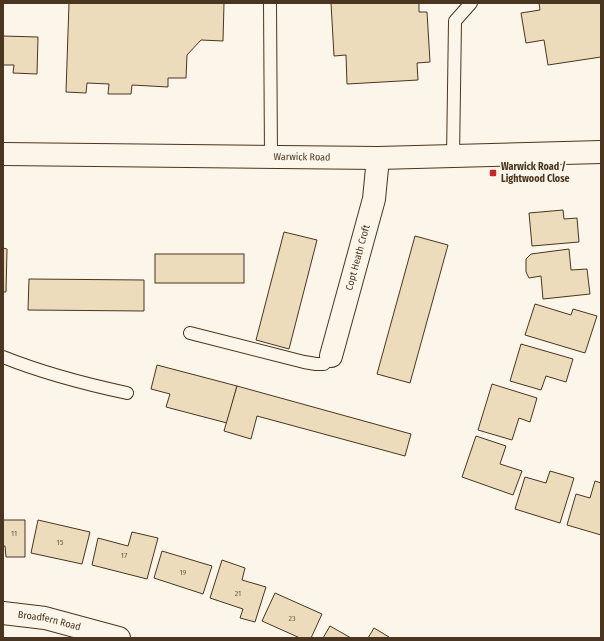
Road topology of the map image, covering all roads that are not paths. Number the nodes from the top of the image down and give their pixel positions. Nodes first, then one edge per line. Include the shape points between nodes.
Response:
1 (270, 3) edge
2 (471, 3) edge
3 (601, 152) edge
4 (3, 154) edge
5 (271, 157) junction
6 (453, 157) junction
7 (378, 158) junction
8 (190, 333) dead end
9 (331, 356) joint
10 (3, 357) edge
11 (127, 393) dead end
12 (3, 613) edge
13 (119, 638) edge

1 - 5 lane
2 - 6 lane via 456,21
3 - 6 main road, Warwick Road
4 - 5 main road, Warwick Road
5 - 7 main road, Warwick Road
6 - 7 main road, Warwick Road
7 - 9 main road, Copt Heath Croft via 374,200
8 - 9 lane via 316,364 324,364
10 - 11 lane via 30,367
12 - 13 main road, Broadfern Road via 45,618

